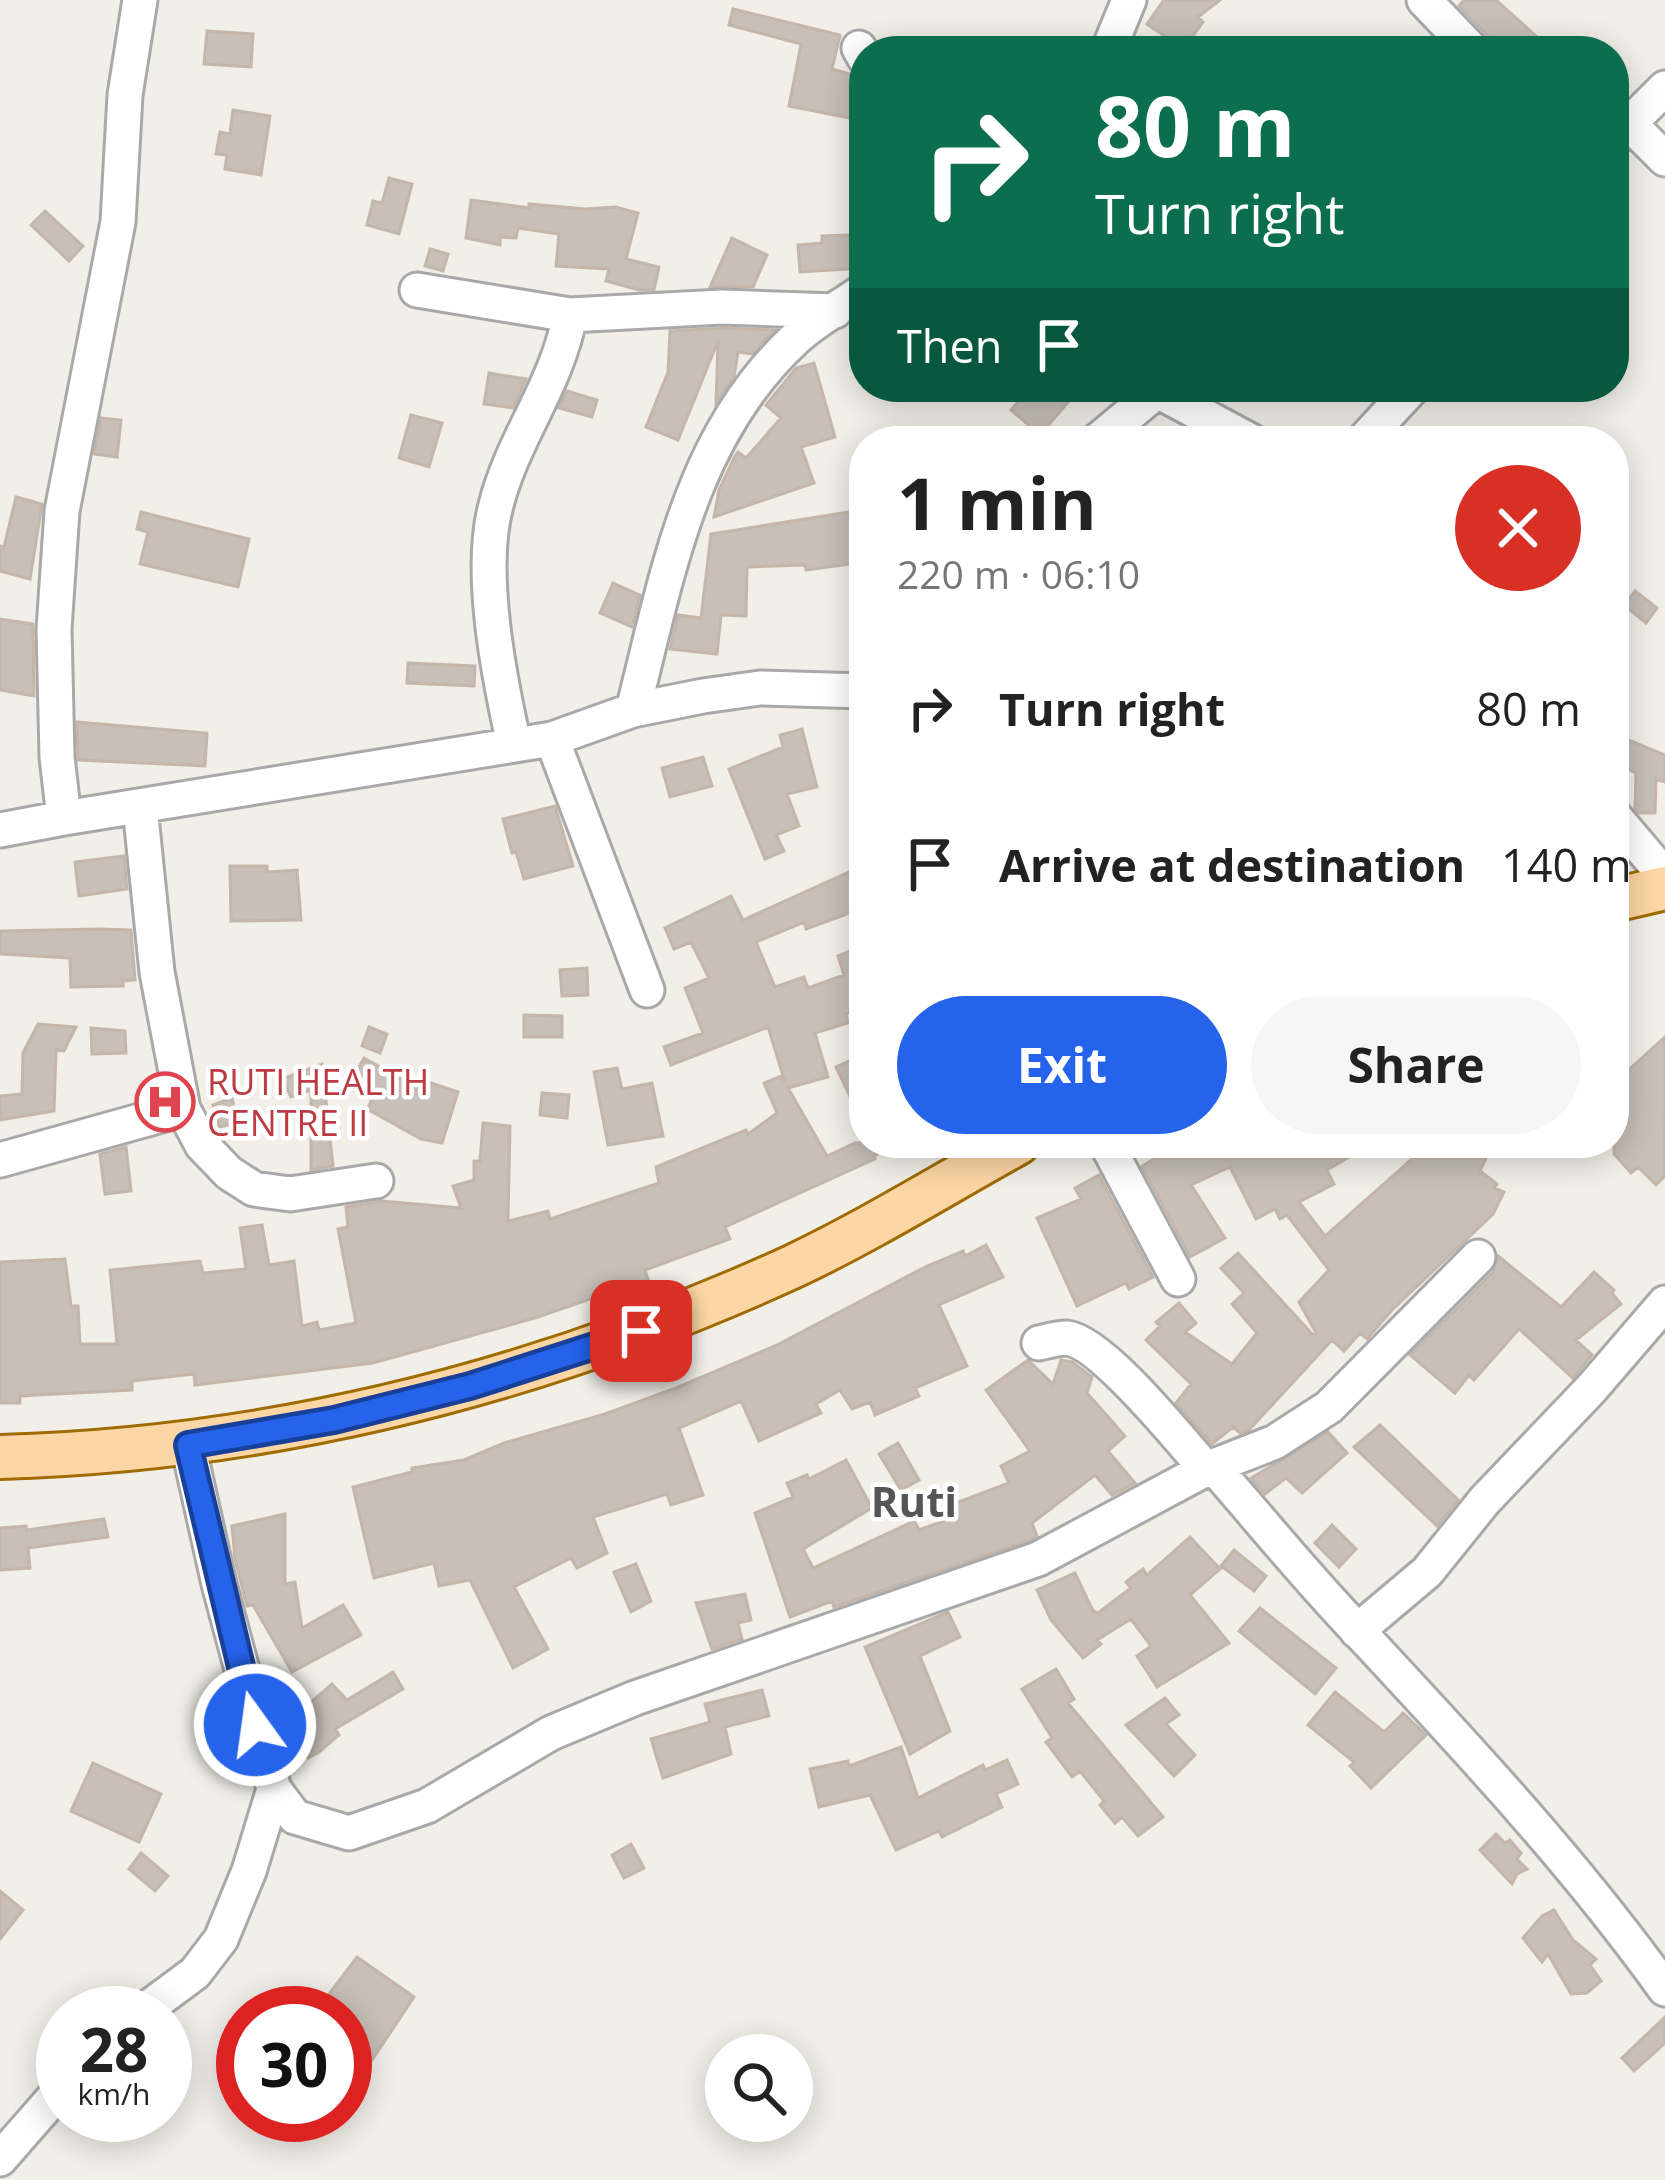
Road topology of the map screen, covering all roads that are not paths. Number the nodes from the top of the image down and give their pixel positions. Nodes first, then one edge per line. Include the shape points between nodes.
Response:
1 (140, 0) edge
2 (1129, 0) edge
3 (1424, 0) edge
4 (1114, 36) edge
5 (1459, 36) edge
6 (1665, 88) edge
7 (1629, 125) edge
8 (1629, 136) edge
9 (1665, 159) edge
10 (417, 290) dead end
11 (849, 300) edge
12 (835, 310) junction
13 (570, 315) junction
14 (1140, 402) edge
15 (1178, 402) edge
16 (1399, 402) edge
17 (1113, 426) edge
18 (1223, 426) edge
19 (1377, 426) edge
20 (849, 691) edge
21 (633, 710) junction
22 (552, 739) junction
23 (514, 744) junction
24 (140, 806) junction
25 (64, 818) junction
26 (0, 830) edge
27 (1629, 833) edge
28 (1665, 876) edge
29 (1665, 888) edge
30 (1629, 896) edge
31 (647, 990) dead end
32 (183, 1109) junction
33 (991, 1158) edge
34 (1114, 1158) edge
35 (0, 1160) edge
36 (376, 1181) dead end
37 (1478, 1257) dead end
38 (1178, 1279) dead end
39 (1665, 1303) edge
40 (1039, 1343) dead end
41 (188, 1445) junction
42 (0, 1457) edge
43 (1209, 1467) junction
44 (1357, 1631) junction
45 (274, 1789) junction
46 (177, 1986) edge
47 (1665, 1988) edge
48 (36, 2118) edge
49 (0, 2159) edge

1 - 25 street via 118,222 62,511 54,629
2 - 4 street
3 - 5 street
6 - 7 street
8 - 9 street
10 - 13 street
11 - 12 street
12 - 13 street
12 - 21 street via 754,382 709,455 684,512
13 - 23 street via 564,347 495,506 489,547 496,654
14 - 17 street
15 - 18 street
16 - 19 street
20 - 21 street via 760,688
21 - 22 street
22 - 23 street
22 - 31 street
23 - 24 street
24 - 25 street
24 - 32 street
25 - 26 street
27 - 28 street
29 - 30 main road
32 - 35 street
32 - 36 street via 202,1145 254,1189 290,1194
33 - 41 main road via 799,1263 641,1331 470,1386
34 - 38 street
37 - 43 street via 1329,1407 1274,1442
39 - 44 street via 1426,1573
40 - 43 street via 1082,1343
41 - 42 main road
41 - 45 street
43 - 44 street
43 - 45 street via 1038,1559 635,1698 551,1732 427,1806 349,1833 296,1817
44 - 47 street via 1536,1824
45 - 46 street via 221,1939
48 - 49 street

